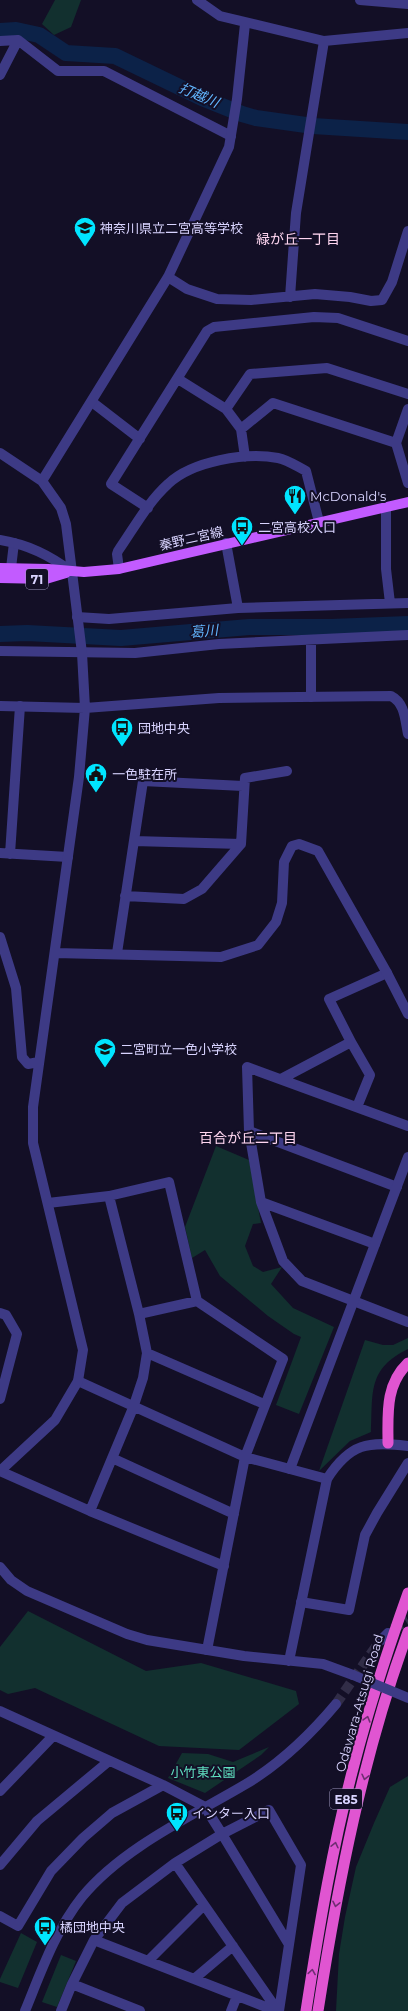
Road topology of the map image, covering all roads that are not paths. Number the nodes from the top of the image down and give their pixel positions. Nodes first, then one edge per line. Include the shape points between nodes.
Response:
1 (197, 0) edge
2 (360, 0) edge
3 (408, 4) edge
4 (246, 24) junction
5 (408, 33) edge
6 (18, 40) junction
7 (0, 41) edge
8 (324, 42) junction
9 (0, 75) edge
10 (231, 136) junction
11 (408, 231) edge
12 (168, 277) junction
13 (290, 297) junction
14 (408, 341) edge
15 (178, 379) junction
16 (408, 394) edge
17 (92, 402) junction
18 (226, 409) junction
19 (408, 409) edge
20 (241, 429) junction
21 (140, 439) junction
22 (396, 443) junction
23 (0, 453) edge
24 (245, 457) junction
25 (42, 481) junction
26 (408, 483) edge
27 (408, 502) edge
28 (386, 507) junction
29 (148, 508) junction
30 (319, 522) junction
31 (0, 540) edge
32 (226, 543) junction
33 (14, 544) junction
34 (0, 568) edge
35 (11, 568) junction
36 (119, 569) junction
37 (72, 572) junction
38 (0, 578) edge
39 (390, 603) junction
40 (408, 604) edge
41 (238, 608) junction
42 (78, 621) junction
43 (408, 635) edge
44 (311, 640) junction
45 (81, 650) junction
46 (0, 651) edge
47 (311, 697) junction
48 (0, 706) edge
49 (20, 706) junction
50 (85, 708) junction
51 (408, 734) edge
52 (287, 771) dead end
53 (243, 786) junction
54 (134, 841) junction
55 (241, 844) junction
56 (5, 853) edge
57 (68, 857) junction
58 (125, 896) junction
59 (0, 937) edge
60 (55, 953) junction
61 (117, 953) junction
62 (387, 973) junction
63 (408, 1014) edge
64 (351, 1042) junction
65 (39, 1062) junction
66 (281, 1079) junction
67 (357, 1107) junction
68 (408, 1126) edge
69 (249, 1131) junction
70 (408, 1157) edge
71 (397, 1186) junction
72 (109, 1196) junction
73 (261, 1202) junction
74 (48, 1203) junction
75 (375, 1244) junction
76 (197, 1301) junction
77 (353, 1302) junction
78 (0, 1313) edge
79 (139, 1314) junction
80 (408, 1322) edge
81 (147, 1353) junction
82 (408, 1363) edge
83 (408, 1372) edge
84 (78, 1381) junction
85 (0, 1399) edge
86 (264, 1404) junction
87 (134, 1408) junction
88 (388, 1443) junction
89 (408, 1446) edge
90 (245, 1457) junction
91 (112, 1458) junction
92 (408, 1463) edge
93 (290, 1469) junction
94 (0, 1471) edge
95 (327, 1479) junction
96 (90, 1511) junction
97 (234, 1514) junction
98 (224, 1566) junction
99 (0, 1567) edge
100 (408, 1593) edge
101 (301, 1602) junction
102 (388, 1632) tunnel mouth
103 (408, 1632) edge
104 (379, 1642) tunnel mouth
105 (207, 1650) junction
106 (408, 1651) edge
107 (289, 1661) junction
108 (391, 1681) junction
109 (408, 1698) edge
110 (336, 1704) tunnel mouth
111 (0, 1712) edge
112 (52, 1736) junction
113 (109, 1761) junction
114 (163, 1785) junction
115 (0, 1790) edge
116 (204, 1807) junction
117 (222, 1834) junction
118 (175, 1863) junction
119 (0, 1864) edge
120 (204, 1905) junction
121 (0, 1916) edge
122 (94, 1940) junction
123 (288, 1943) junction
124 (233, 1946) junction
125 (148, 1961) junction
126 (194, 1979) junction
127 (72, 1984) junction
128 (237, 1996) junction
129 (25, 2011) edge
130 (61, 2011) edge
131 (140, 2011) edge
132 (231, 2011) edge
133 (278, 2011) edge
134 (306, 2011) edge
135 (318, 2011) edge

1 - 4 street via 220,16
2 - 3 street
4 - 8 street
4 - 10 street
5 - 8 street
6 - 7 street
6 - 9 street
6 - 10 street via 58,71 104,71
8 - 13 street via 296,213
10 - 12 street via 229,147
11 - 13 street via 392,282 382,300 315,294
12 - 13 street via 187,289 217,299
12 - 17 street
14 - 15 street via 338,318 314,317 214,327 207,331
15 - 18 street
15 - 21 street
16 - 18 street via 327,368 250,374
17 - 21 street
17 - 25 street
18 - 20 street
19 - 22 street
20 - 22 street via 273,404
20 - 24 street
21 - 29 street via 111,484
22 - 26 street
23 - 25 street
24 - 29 street via 218,461 183,471 167,484
24 - 30 street via 279,458 306,471
25 - 37 street via 61,508 66,524
27 - 28 main road, 秦野二宮線 / 71
28 - 30 main road, 秦野二宮線 / 71
28 - 39 street via 386,569
29 - 36 street via 117,554
30 - 32 main road, 秦野二宮線 / 71
31 - 33 street
32 - 36 main road, 秦野二宮線 / 71
32 - 41 street
33 - 35 street
33 - 37 street via 52,557
34 - 35 main road, 秦野二宮線 / 71
35 - 37 main road, 秦野二宮線 / 71
36 - 37 main road, 秦野二宮線 / 71
37 - 38 main road, 秦野二宮線 / 71 via 46,579
37 - 42 street
39 - 40 street
39 - 41 street
41 - 42 street
42 - 45 street
43 - 44 street
44 - 45 street via 219,644 135,653
44 - 47 street
45 - 46 street
45 - 50 street
47 - 50 street via 219,698
47 - 51 street via 391,696 399,700 403,708
48 - 49 street
49 - 50 street
49 - 56 street
50 - 57 street
52 - 53 street via 244,778
53 - 54 street via 143,780
53 - 55 street
54 - 55 street
54 - 58 street
55 - 58 street via 202,889 184,899
56 - 57 street
57 - 60 street
58 - 61 street
59 - 65 street via 16,988 22,1057 28,1064
60 - 61 street
60 - 65 street
61 - 62 street via 222,957 258,945 276,922 282,903 284,862 292,846 299,844 318,851
62 - 63 street
62 - 64 street via 329,999
64 - 66 street
64 - 67 street via 370,1075
65 - 74 street via 33,1107 33,1143
66 - 67 street
66 - 69 street via 247,1067
67 - 68 street
69 - 71 street
69 - 73 street
70 - 71 street
71 - 75 street
72 - 74 street
72 - 76 street via 169,1182
72 - 79 street
73 - 75 street
73 - 77 street via 283,1261 302,1281
74 - 84 street via 83,1350
75 - 77 street
76 - 79 street
76 - 86 street via 283,1359
77 - 80 street
77 - 93 street
78 - 85 street via 6,1315 17,1334
79 - 81 street
81 - 86 street
81 - 87 street
82 - 88 highway via 393,1382 390,1394
83 - 88 highway via 397,1390
84 - 87 street
84 - 94 street via 55,1420
86 - 90 street
87 - 90 street
87 - 91 street
88 - 89 street
88 - 95 street via 368,1445 346,1455
90 - 93 street
90 - 97 street
91 - 96 street
91 - 97 street
92 - 101 street via 365,1535 349,1610
93 - 95 street
94 - 96 street
95 - 101 street
96 - 98 street
97 - 98 street
98 - 105 street
99 - 105 street via 11,1580 27,1591 127,1634
134 -> 100 highway, Odawara-Atsugi Road / E85 via 331,1866 355,1762
101 - 107 street
102 - 104 street
103 - 108 highway, Odawara-Atsugi Road / E85
105 - 107 street
106 - 108 highway
107 - 109 street, bridge via 323,1664
108 -> 135 highway, Odawara-Atsugi Road / E85 via 346,1853 329,1937
110 - 116 street via 289,1754 247,1784
111 - 112 street
112 - 113 street
112 - 115 street
113 - 114 street
113 - 119 street via 37,1821
114 - 116 street
114 - 121 street via 112,1813 83,1838 51,1871 18,1926
116 - 117 street
116 - 129 street via 142,1846 82,1897 61,1928
117 - 118 street
117 - 123 street
117 - 123 street via 269,1810 301,1865
118 - 120 street
118 - 122 street via 122,1903
120 - 124 street
120 - 125 street
122 - 125 street
122 - 127 street
123 - 133 street
124 - 126 street
124 - 133 street
125 - 126 street
126 - 128 street
127 - 130 street
127 - 131 street
128 - 132 street
128 - 133 street

